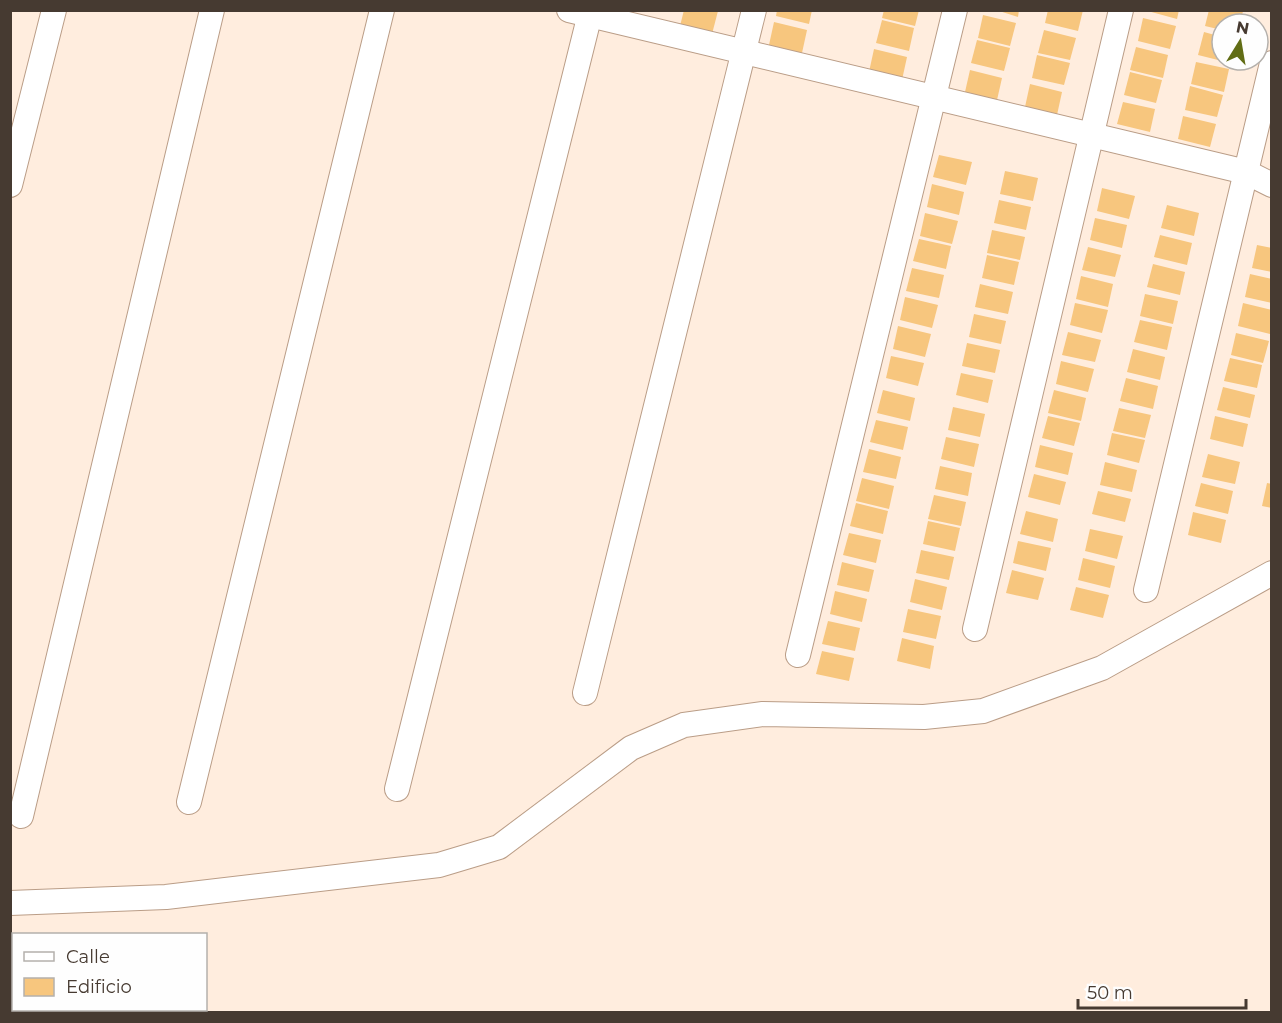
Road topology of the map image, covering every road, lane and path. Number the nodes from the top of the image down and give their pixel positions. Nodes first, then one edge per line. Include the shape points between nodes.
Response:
1 (54, 10) edge
2 (212, 10) edge
3 (382, 10) edge
4 (754, 10) edge
5 (955, 10) edge
6 (1121, 10) edge
7 (583, 12) edge
8 (744, 52) junction
9 (1272, 63) edge
10 (934, 98) junction
11 (1092, 135) junction
12 (1246, 172) junction
13 (10, 185) edge
14 (1272, 185) edge
15 (1272, 573) edge
16 (1146, 590) dead end
17 (975, 628) dead end
18 (798, 655) dead end
19 (585, 693) dead end
20 (397, 789) dead end
21 (189, 802) dead end
22 (21, 816) dead end
23 (10, 903) edge

1 - 13 street
2 - 22 street
3 - 21 street
4 - 8 street
5 - 10 street
6 - 11 street
7 - 8 street
7 - 20 street
8 - 10 street
8 - 19 street
9 - 12 street
10 - 11 street
10 - 18 street
11 - 12 street
11 - 17 street
12 - 14 street
12 - 16 street
15 - 23 street via 1102,668 983,711 924,717 763,714 684,725 631,748 499,847 439,865 166,897

